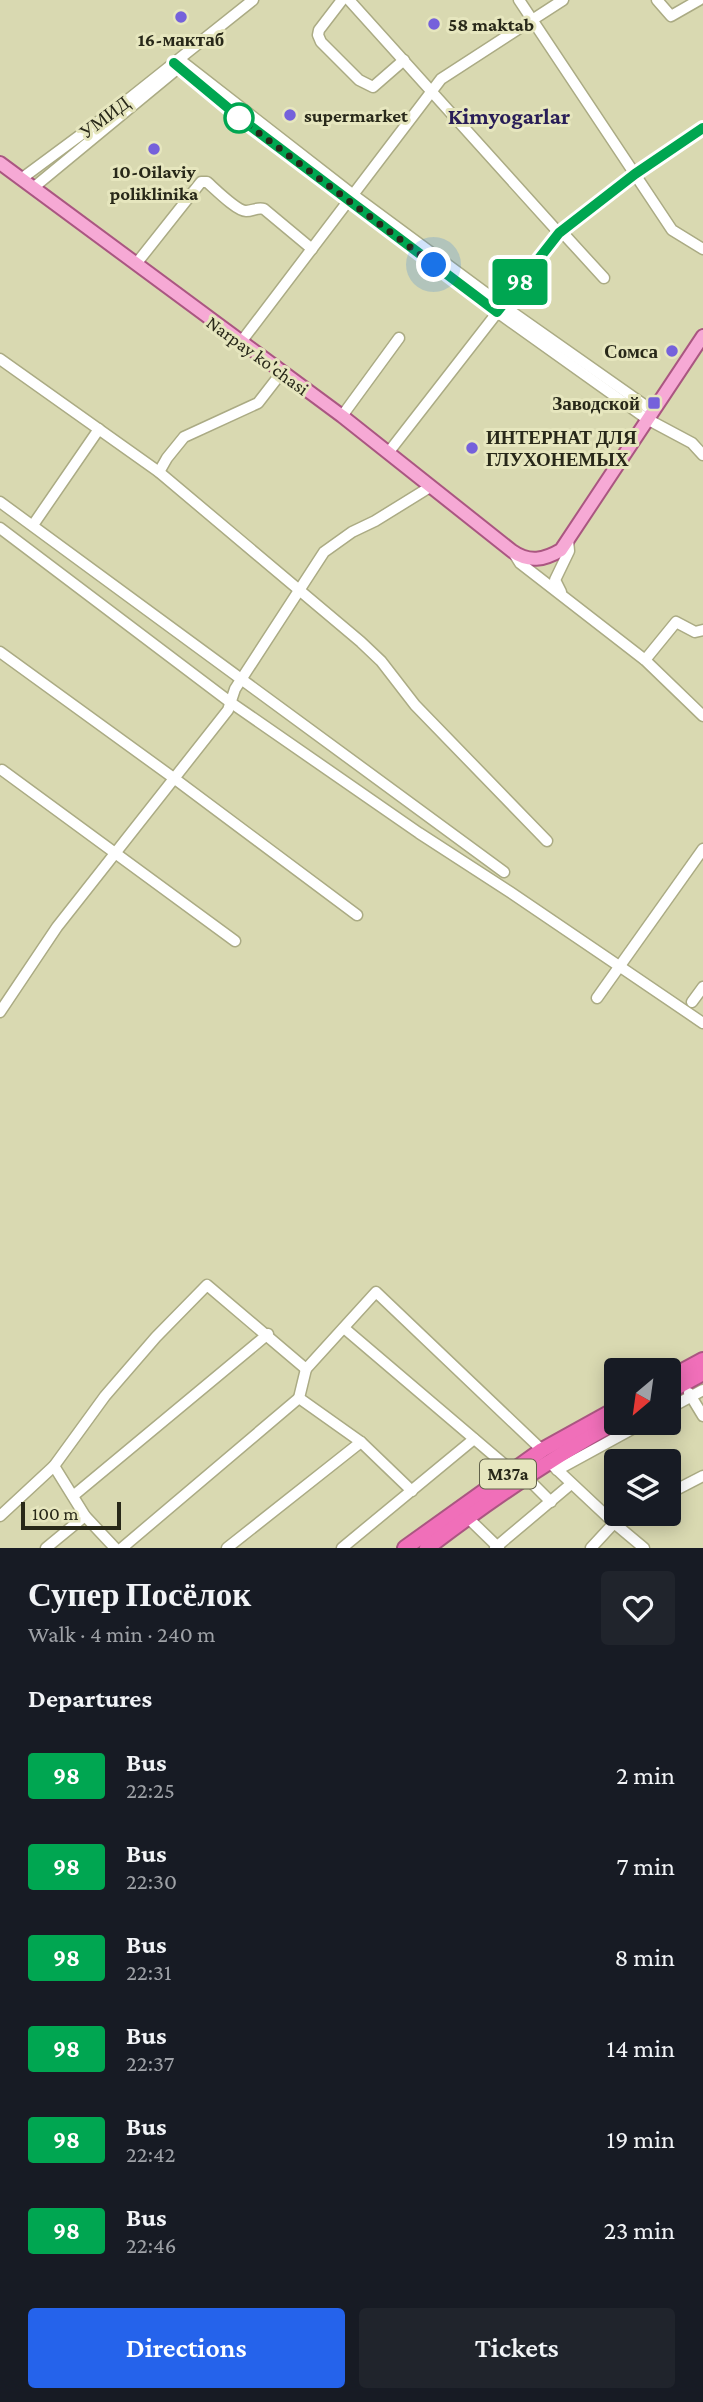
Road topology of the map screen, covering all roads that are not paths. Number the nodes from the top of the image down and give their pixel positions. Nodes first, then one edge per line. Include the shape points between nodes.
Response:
1 (253, 0) edge
2 (342, 0) edge
3 (349, 0) edge
4 (519, 0) edge
5 (563, 0) edge
6 (657, 0) edge
7 (699, 0) edge
8 (532, 20) junction
9 (404, 60) junction
10 (180, 62) junction
11 (432, 91) junction
12 (703, 128) edge
13 (0, 163) edge
14 (635, 174) junction
15 (21, 178) junction
16 (33, 188) junction
17 (351, 198) junction
18 (560, 232) junction
19 (313, 249) junction
20 (703, 249) edge
21 (136, 264) junction
22 (604, 278) dead end
23 (500, 308) junction
24 (703, 336) edge
25 (399, 338) dead end
26 (241, 342) junction
27 (0, 359) edge
28 (282, 372) junction
29 (650, 415) junction
30 (342, 416) junction
31 (99, 429) junction
32 (388, 453) junction
33 (703, 455) edge
34 (159, 472) junction
35 (430, 487) junction
36 (0, 502) edge
37 (33, 525) junction
38 (0, 528) edge
39 (568, 540) junction
40 (512, 551) junction
41 (299, 590) junction
42 (565, 598) junction
43 (703, 630) edge
44 (0, 652) edge
45 (645, 660) junction
46 (242, 678) junction
47 (230, 702) junction
48 (703, 716) edge
49 (2, 770) dead end
50 (175, 779) junction
51 (547, 841) dead end
52 (703, 849) edge
53 (116, 853) junction
54 (503, 872) dead end
55 (357, 915) dead end
56 (235, 941) dead end
57 (618, 967) junction
58 (703, 987) edge
59 (597, 998) dead end
60 (692, 1002) dead end
61 (0, 1012) edge
62 (703, 1023) edge
63 (344, 1328) junction
64 (268, 1334) junction
65 (703, 1360) edge
66 (306, 1369) junction
67 (681, 1373) edge
68 (703, 1373) edge
69 (688, 1390) junction
70 (703, 1390) edge
71 (681, 1391) edge
72 (681, 1397) edge
73 (299, 1398) junction
74 (703, 1416) edge
75 (604, 1418) edge
76 (604, 1429) edge
77 (613, 1435) edge
78 (474, 1440) junction
79 (361, 1442) junction
80 (549, 1460) junction
81 (54, 1466) junction
82 (512, 1471) junction
83 (703, 1476) edge
84 (526, 1477) junction
85 (571, 1484) junction
86 (681, 1487) edge
87 (412, 1491) junction
88 (73, 1496) junction
89 (551, 1502) junction
90 (472, 1509) junction
91 (604, 1515) edge
92 (0, 1516) edge
93 (85, 1516) junction
94 (612, 1526) edge
95 (616, 1526) edge
96 (46, 1548) edge
97 (115, 1548) edge
98 (122, 1548) edge
99 (227, 1548) edge
100 (342, 1548) edge
101 (405, 1548) edge
102 (427, 1548) edge
103 (497, 1548) edge
104 (591, 1548) edge
105 (643, 1548) edge

1 - 10 street, УМИД
2 - 9 street via 318,35 359,80 373,87
3 - 9 street
4 - 8 street
5 - 8 street
6 - 7 street via 671,16
8 - 11 street via 441,79
8 - 14 street
9 - 11 street
10 - 15 street, УМИД
10 - 16 street, УМИД
10 - 17 street
11 - 17 street
11 - 18 street
12 - 14 street
13 - 15 main road, Narpay ko'chasi
14 - 18 street
14 - 20 street via 672,230
15 - 16 main road, Narpay ko'chasi
16 - 21 main road, Narpay ko'chasi
17 - 19 street
17 - 23 street
18 - 22 street
18 - 23 street
19 - 21 street via 264,209 240,209 201,182
19 - 26 street
21 - 26 main road, Narpay ko'chasi
23 - 29 street
23 - 32 street
24 - 29 main road
25 - 30 street
26 - 28 main road, Narpay ko'chasi
27 - 31 street
28 - 30 main road, Narpay ko'chasi
28 - 34 street via 258,402 184,438
29 - 33 street
29 - 39 main road
30 - 32 main road, Narpay ko'chasi
31 - 34 street
31 - 37 street
32 - 35 main road, Narpay ko'chasi
34 - 41 street
35 - 40 main road, Narpay ko'chasi
35 - 41 street via 336,541
36 - 37 street
37 - 46 street
38 - 47 street
39 - 40 main road, Narpay ko'chasi via 561,550 542,559 530,560
39 - 42 street via 569,551 555,580
40 - 42 street, Narpay ko'chasi via 520,563
41 - 46 street
41 - 51 street via 380,661 415,705
42 - 45 street, Narpay ko'chasi
43 - 45 street via 695,632 676,622
44 - 50 street
45 - 48 street, Narpay ko'chasi
46 - 47 street
46 - 54 street
47 - 50 street
47 - 57 street
49 - 53 street
50 - 53 street
50 - 55 street
52 - 57 street
53 - 56 street
53 - 61 street
57 - 59 street
57 - 62 street
58 - 60 street
63 - 66 street
63 - 78 street
63 - 80 street via 376,1293
64 - 66 street
64 - 81 street via 207,1285 105,1396
64 - 88 street
65 - 67 highway
66 - 73 street
68 - 69 highway
69 - 70 street
69 - 71 highway
69 - 72 street
69 - 74 street
73 - 79 street
73 - 98 street
75 - 80 highway, M37a
76 - 80 highway, M37a
77 - 80 street
78 - 82 street
78 - 87 street
79 - 87 street
79 - 99 street
80 - 82 highway, M37a
80 - 84 highway, M37a
80 - 85 street
81 - 88 street
81 - 92 street
82 - 90 highway, M37a
83 - 86 street
84 - 89 street
84 - 90 highway, M37a
85 - 89 street
85 - 91 street
87 - 100 street
88 - 93 street
89 - 103 street
90 - 101 highway, M37a
90 - 102 highway, M37a
90 - 103 street
93 - 96 street
93 - 97 street
94 - 104 street
95 - 105 street

